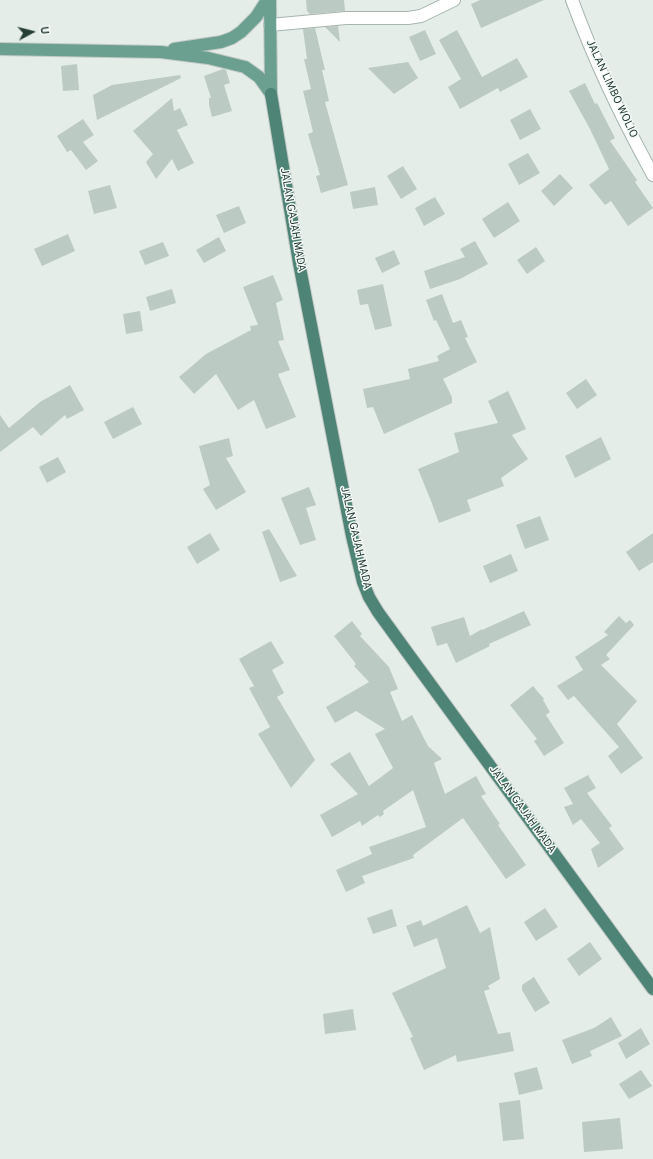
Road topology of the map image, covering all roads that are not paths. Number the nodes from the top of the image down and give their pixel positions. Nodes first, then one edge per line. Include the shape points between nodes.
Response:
1 (266, 0) edge
2 (270, 0) edge
3 (454, 0) edge
4 (572, 0) edge
5 (270, 26) junction
6 (0, 49) edge
7 (161, 52) junction
8 (271, 94) junction
9 (653, 175) edge
10 (653, 989) edge

1 - 7 main road via 256,17 232,38
2 - 5 main road, JALAN GAJAH MADA
3 - 5 street via 421,16 408,18 346,18
4 - 9 street, JALAN LIMBO WOLIO via 612,97
5 - 8 main road, JALAN GAJAH MADA
6 - 7 main road
7 - 8 main road via 208,58 245,67 259,77
8 - 10 highway, JALAN GAJAH MADA via 299,263 350,528 369,597

